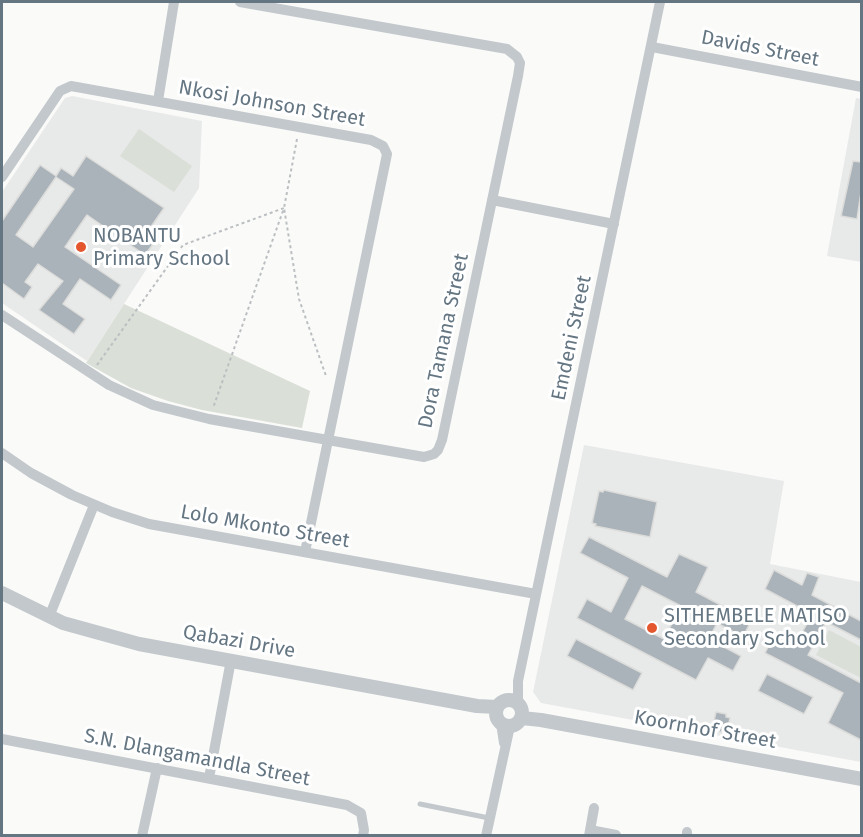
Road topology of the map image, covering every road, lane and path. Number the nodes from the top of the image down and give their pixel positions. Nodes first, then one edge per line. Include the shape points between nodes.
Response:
1 (174, 2) edge
2 (240, 2) edge
3 (660, 2) edge
4 (289, 6) edge
5 (651, 47) junction
6 (861, 87) edge
7 (158, 101) junction
8 (299, 127) junction
9 (2, 177) edge
10 (492, 200) junction
11 (284, 208) junction
12 (615, 224) junction
13 (2, 315) edge
14 (91, 374) junction
15 (326, 376) dead end
16 (209, 419) junction
17 (329, 440) junction
18 (2, 453) edge
19 (94, 505) junction
20 (305, 552) junction
21 (2, 593) edge
22 (536, 594) junction
23 (49, 617) junction
24 (231, 660) junction
25 (509, 713) junction
26 (2, 739) edge
27 (157, 768) junction
28 (209, 778) junction
29 (861, 779) edge
30 (420, 804) dead end
31 (594, 808) dead end
32 (489, 818) junction
33 (590, 833) edge
34 (616, 835) edge
35 (142, 836) edge
36 (363, 836) edge
37 (486, 836) edge

1 - 7 street
2 - 4 street, Dora Tamana Street
3 - 5 street, Emdeni Street
4 - 10 street, Dora Tamana Street via 507,49 515,54 520,63 518,76
5 - 6 street, Davids Street
5 - 12 street, Emdeni Street
7 - 8 street, Nkosi Johnson Street
7 - 9 street, Nkosi Johnson Street via 67,87 60,91
8 - 11 path
8 - 17 street, Nkosi Johnson Street via 375,141 387,154
10 - 12 street
10 - 17 street, Dora Tamana Street via 438,450 424,458
11 - 14 path via 183,245
11 - 15 path via 299,299
11 - 16 path
12 - 22 street, Emdeni Street
13 - 14 street, Dora Tamana Street
14 - 16 street, Dora Tamana Street via 141,400
16 - 17 street, Dora Tamana Street
17 - 20 street, Nkosi Johnson Street
18 - 19 street, Lolo Mkonto Street via 51,485
19 - 20 street, Lolo Mkonto Street via 169,528
19 - 23 street
20 - 22 street, Lolo Mkonto Street
21 - 23 street, Qabazi Drive
22 - 25 street, Emdeni Street
23 - 24 street, Qabazi Drive via 139,644
24 - 25 street, Qabazi Drive
24 - 28 street
25 - 29 street, Koornhof Street
25 - 32 street, Emdeni Street
26 - 27 street, S.N. Dlangamandla Street
27 - 28 street, S.N. Dlangamandla Street
27 - 35 street
28 - 36 street, S.N. Dlangamandla Street via 347,805 361,813
30 - 32 lane
31 - 33 street
32 - 37 street, Emdeni Street
33 - 34 street

